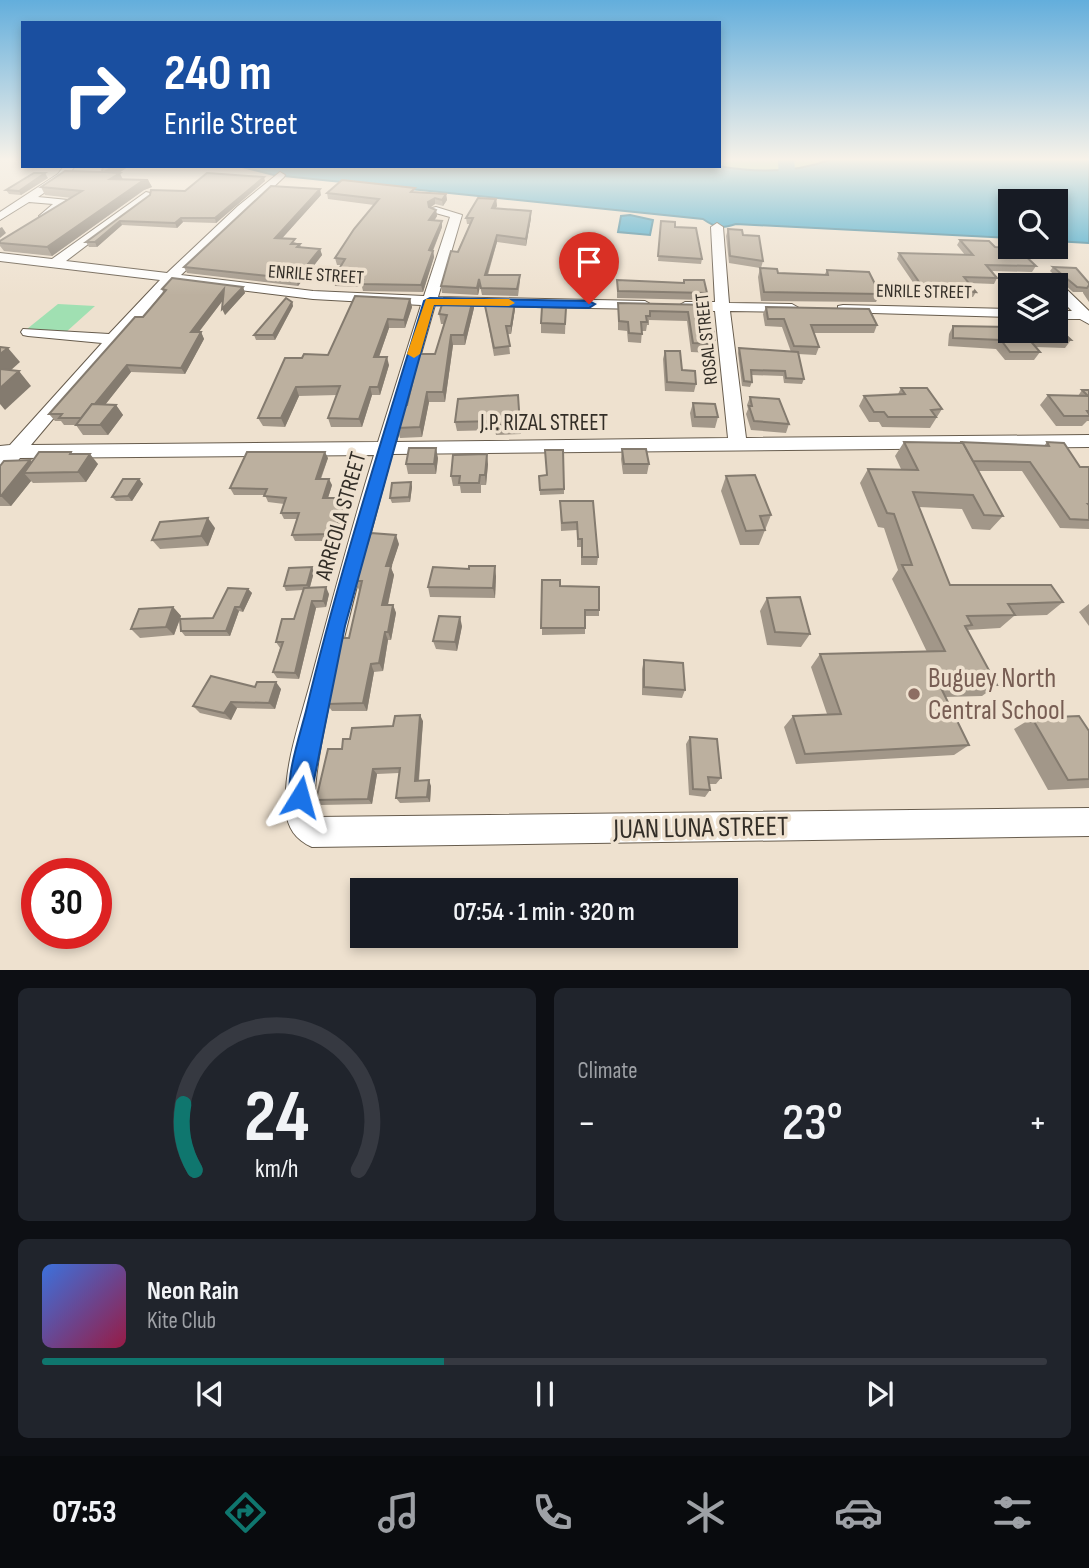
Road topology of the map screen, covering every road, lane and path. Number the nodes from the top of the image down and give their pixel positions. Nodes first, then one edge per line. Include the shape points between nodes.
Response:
1 (20, 204) edge
2 (61, 204) edge
3 (134, 204) edge
4 (246, 204) edge
5 (436, 210) edge
6 (0, 217) edge
7 (37, 221) edge
8 (717, 227) dead end
9 (0, 257) edge
10 (57, 262) junction
11 (169, 278) junction
12 (1068, 298) edge
13 (430, 301) junction
14 (722, 307) junction
15 (801, 308) edge
16 (828, 309) edge
17 (998, 313) edge
18 (1068, 316) edge
19 (1088, 317) edge
20 (28, 332) dead end
21 (112, 339) junction
22 (1089, 441) edge
23 (738, 446) junction
24 (386, 449) junction
25 (8, 452) edge
26 (0, 470) edge
27 (1089, 822) edge
28 (312, 832) joint

1 - 6 street
2 - 7 street
3 - 10 street
4 - 11 street
5 - 13 street, ARREOLA STREET via 456,215
8 - 14 street, ROSAL STREET
9 - 10 street, ENRILE STREET
10 - 11 street, ENRILE STREET
11 - 13 street, ENRILE STREET via 313,295
11 - 21 street
12 - 19 street
13 - 14 street, ENRILE STREET
13 - 24 street, ARREOLA STREET
14 - 15 street, ENRILE STREET
14 - 23 street, ROSAL STREET
16 - 17 street, ENRILE STREET
18 - 19 street
20 - 21 street
21 - 25 street
22 - 23 street, J.P. RIZAL STREET
23 - 24 street, J.P. RIZAL STREET
24 - 25 street, J.P. RIZAL STREET
24 - 28 street, ARREOLA STREET via 336,626 303,770 300,814
25 - 26 street
27 - 28 street, JUAN LUNA STREET

